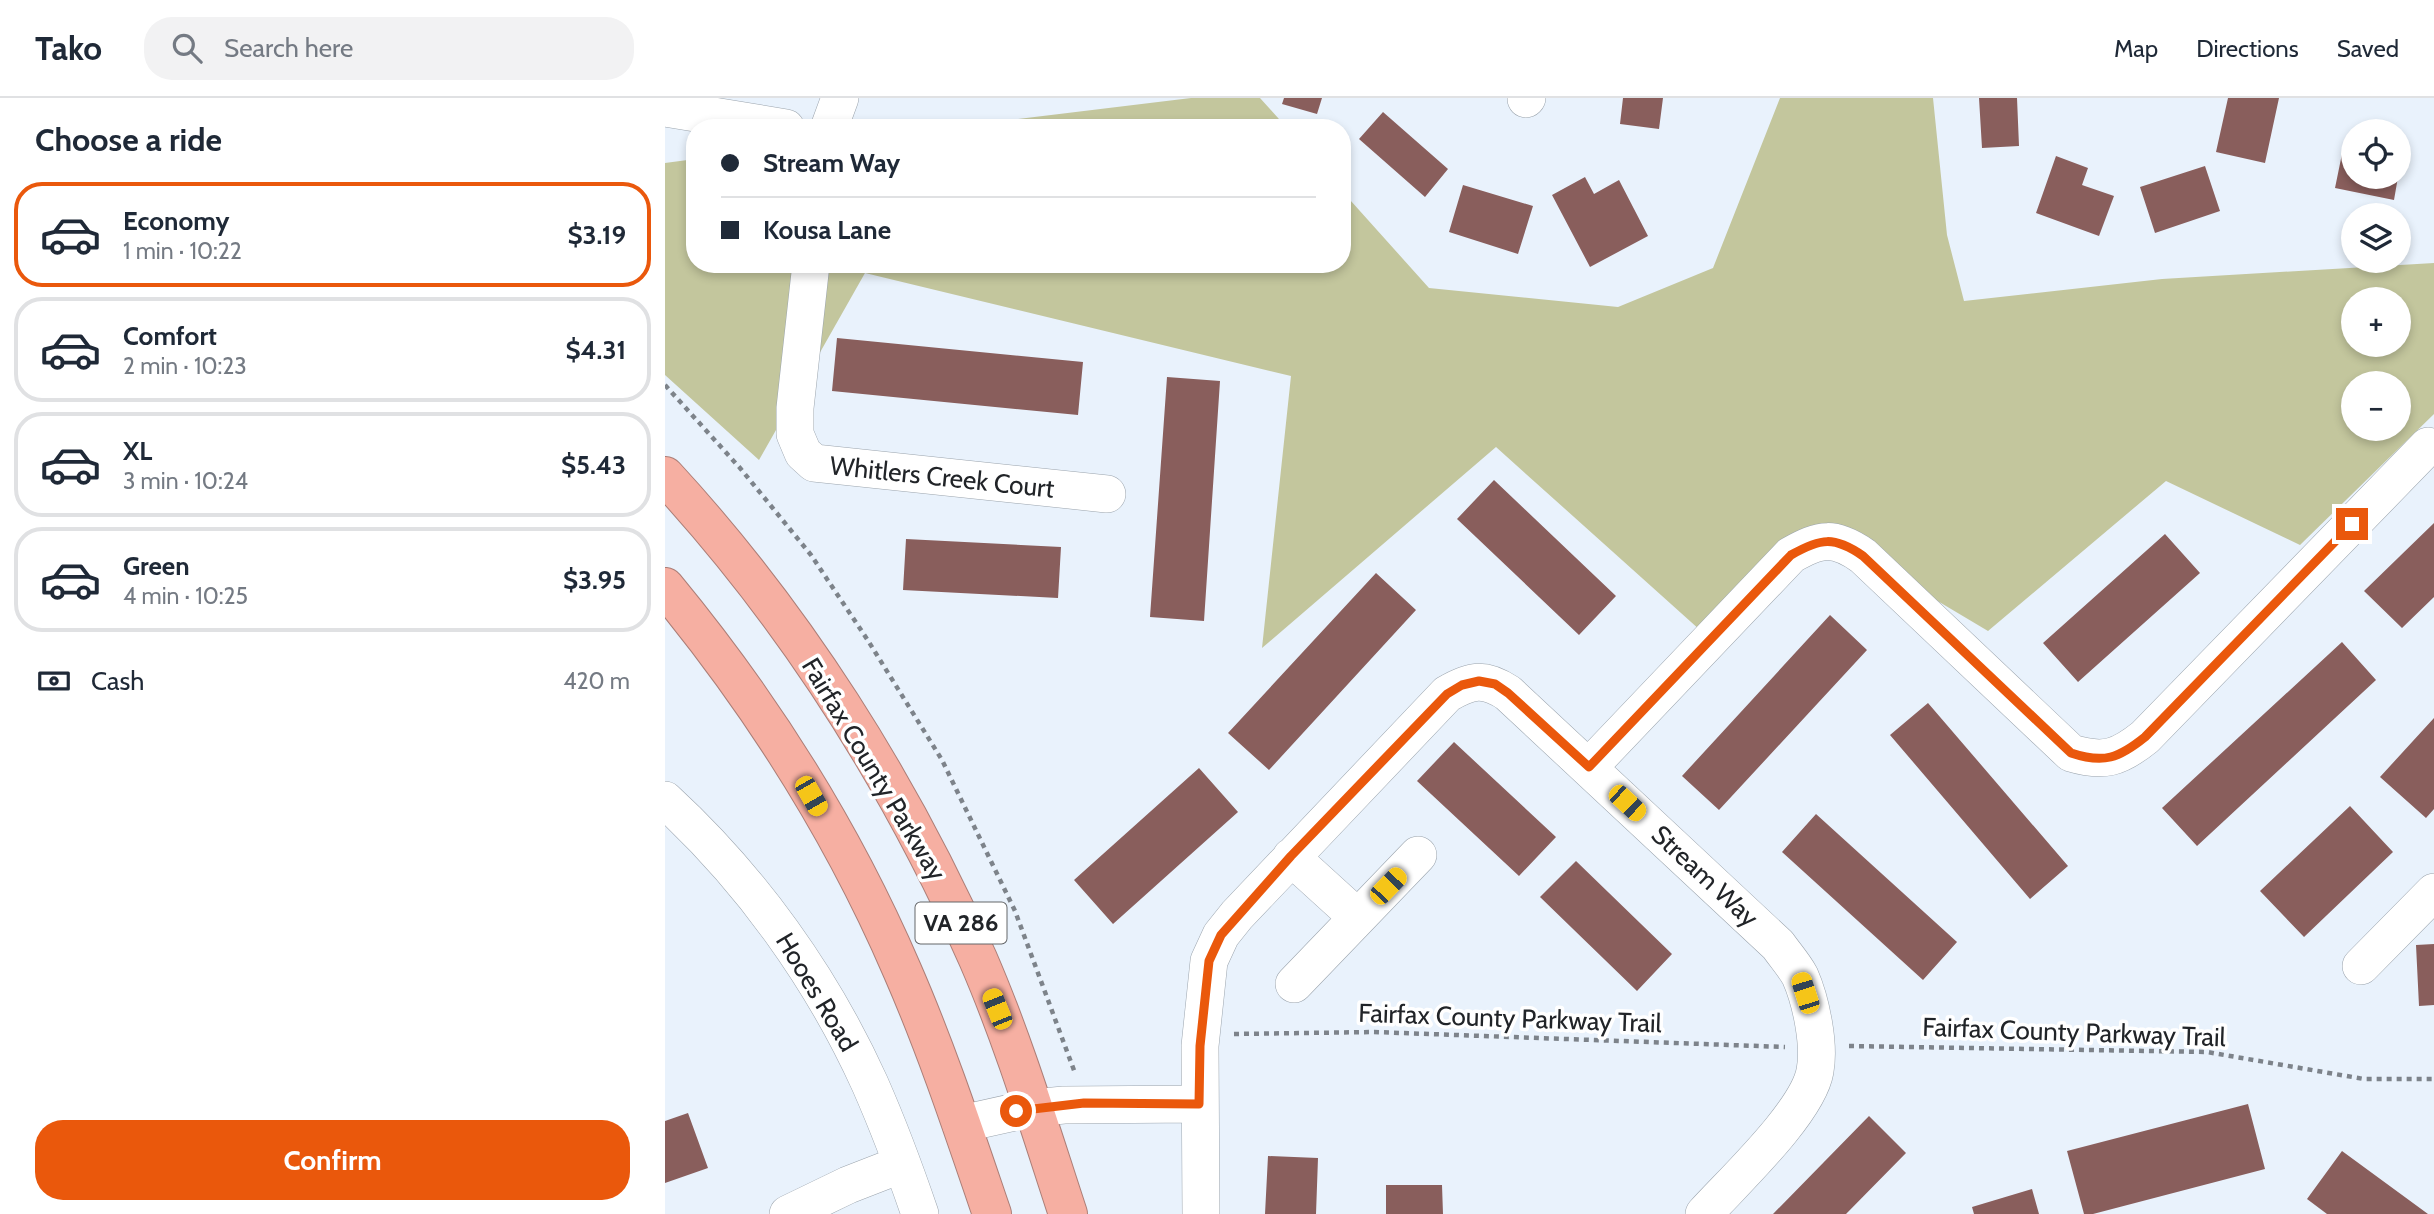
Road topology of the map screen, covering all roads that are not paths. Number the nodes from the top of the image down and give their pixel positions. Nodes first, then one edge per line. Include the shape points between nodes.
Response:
1 (840, 98) edge
2 (665, 108) edge
3 (736, 119) edge
4 (832, 119) edge
5 (810, 273) edge
6 (2428, 446) dead end
7 (665, 476) edge
8 (1107, 494) dead end
9 (665, 587) edge
10 (1589, 767) junction
11 (665, 800) edge
12 (1418, 855) dead end
13 (1291, 856) junction
14 (2434, 892) edge
15 (1357, 918) junction
16 (2361, 966) dead end
17 (1294, 984) dead end
18 (1199, 1104) junction
19 (1033, 1108) junction
20 (961, 1124) junction
21 (902, 1164) junction
22 (788, 1214) edge
23 (920, 1214) edge
24 (992, 1214) edge
25 (1068, 1214) edge
26 (1201, 1214) edge
27 (1704, 1214) edge

1 - 4 street
2 - 3 street
5 - 8 street, Whitlers Creek Court via 795,434 803,453 814,463
6 - 10 street via 2145,737 2107,759 2071,753 1863,556 1845,544 1825,541 1791,555
7 - 19 highway, Fairfax County Parkway / VA 286 via 774,608 881,770 978,961
9 - 20 highway, VA 286 via 767,725 831,830 901,968
10 - 13 street, Stream Way via 1495,684 1462,685 1447,694
10 - 27 street, Stream Way via 1779,945 1800,976 1810,1010 1815,1072 1806,1094 1788,1121
11 - 21 street, Hooes Road via 751,892 804,964 869,1082
12 - 15 street
13 - 15 street
13 - 18 street, Stream Way via 1221,935 1209,961
14 - 16 street
15 - 17 street
18 - 19 street via 1084,1103
18 - 26 street, Stream Way
19 - 20 street
19 - 25 highway, Fairfax County Parkway / VA 286
20 - 24 highway, VA 286
21 - 22 street
21 - 23 street, Hooes Road

